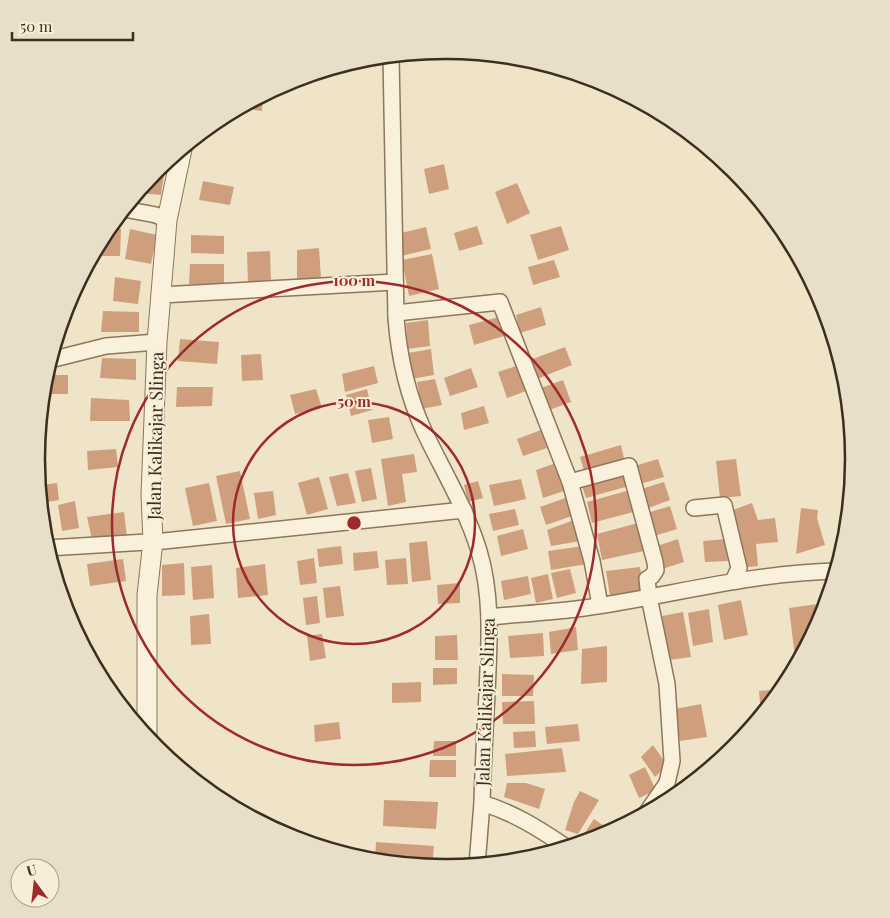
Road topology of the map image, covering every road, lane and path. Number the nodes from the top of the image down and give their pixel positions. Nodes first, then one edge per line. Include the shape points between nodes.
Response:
1 (391, 62) edge
2 (180, 159) edge
3 (132, 210) edge
4 (167, 220) junction
5 (395, 282) junction
6 (161, 295) junction
7 (396, 313) junction
8 (157, 342) junction
9 (58, 358) edge
10 (570, 482) junction
11 (694, 508) dead end
12 (461, 511) junction
13 (153, 541) junction
14 (55, 547) edge
15 (829, 571) edge
16 (733, 581) junction
17 (648, 596) junction
18 (600, 605) junction
19 (489, 617) junction
20 (146, 725) edge
21 (657, 798) edge
22 (482, 803) junction
23 (559, 842) edge
24 (478, 857) edge

1 - 5 street
2 - 4 street, Jalan Kalikajar Slinga
3 - 4 street
4 - 6 street, Jalan Kalikajar Slinga
5 - 6 street
5 - 7 street
6 - 8 street, Jalan Kalikajar Slinga
7 - 10 street via 500,302
7 - 12 street via 398,345 414,406
8 - 9 street via 106,346
8 - 13 street, Jalan Kalikajar Slinga via 151,494
10 - 17 street via 629,466 655,562 656,570 647,579
10 - 18 street via 592,561
11 - 16 street via 724,504 738,568
12 - 13 street, Jalan Kalikajar Slinga
12 - 19 street, Jalan Kalikajar Slinga via 479,552
13 - 14 street
13 - 20 street via 147,595
15 - 16 street
16 - 17 street
17 - 18 street
17 - 21 street via 667,684 672,761 667,783
18 - 19 street
19 - 22 street, Jalan Kalikajar Slinga
22 - 23 street, Jalan Kalikajar Slinga via 507,811
22 - 24 street

